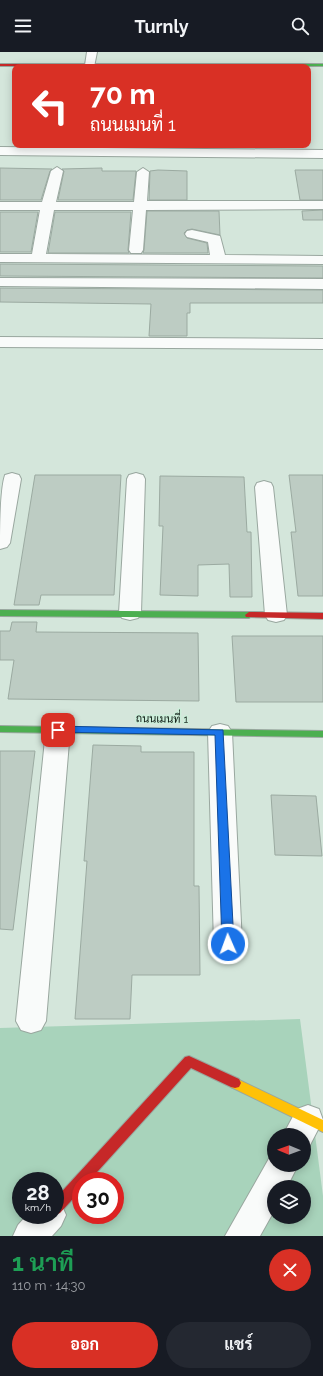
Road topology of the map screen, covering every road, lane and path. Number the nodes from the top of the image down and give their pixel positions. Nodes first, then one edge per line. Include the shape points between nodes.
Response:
1 (92, 52) edge
2 (90, 64) edge
3 (0, 65) edge
4 (12, 65) edge
5 (311, 65) edge
6 (323, 65) edge
7 (0, 151) edge
8 (323, 154) edge
9 (56, 171) dead end
10 (143, 172) dead end
11 (323, 204) edge
12 (0, 206) edge
13 (48, 206) junction
14 (141, 206) junction
15 (192, 234) dead end
16 (136, 250) dead end
17 (39, 254) dead end
18 (0, 258) edge
19 (218, 259) junction
20 (323, 260) edge
21 (0, 282) edge
22 (323, 284) edge
23 (0, 342) edge
24 (323, 344) edge
25 (12, 479) dead end
26 (136, 479) dead end
27 (264, 487) dead end
28 (0, 543) edge
29 (0, 613) edge
30 (130, 613) junction
31 (276, 614) junction
32 (323, 616) edge
33 (0, 729) edge
34 (58, 730) junction
35 (220, 732) junction
36 (323, 734) edge
37 (228, 944) dead end
38 (31, 1021) dead end
39 (310, 1127) edge
40 (278, 1172) edge
41 (64, 1198) edge
42 (41, 1224) edge
43 (30, 1236) edge
44 (242, 1236) edge

1 - 2 street
3 - 4 street
5 - 6 street
7 - 8 street
9 - 13 street
10 - 14 street
11 - 14 street
12 - 13 street
13 - 14 street
13 - 17 street
14 - 16 street
15 - 19 street via 215,239
18 - 19 street
19 - 20 street
21 - 22 street
23 - 24 street
25 - 28 street
26 - 30 street
27 - 31 street
29 - 30 street
30 - 31 street
31 - 32 street
33 - 34 street, ถนนเมนที่ 1
34 - 35 street, ถนนเมนที่ 1
34 - 38 street
35 - 36 street, ถนนเมนที่ 1
35 - 37 street
39 - 41 street via 189,1061
40 - 44 street
42 - 43 street

